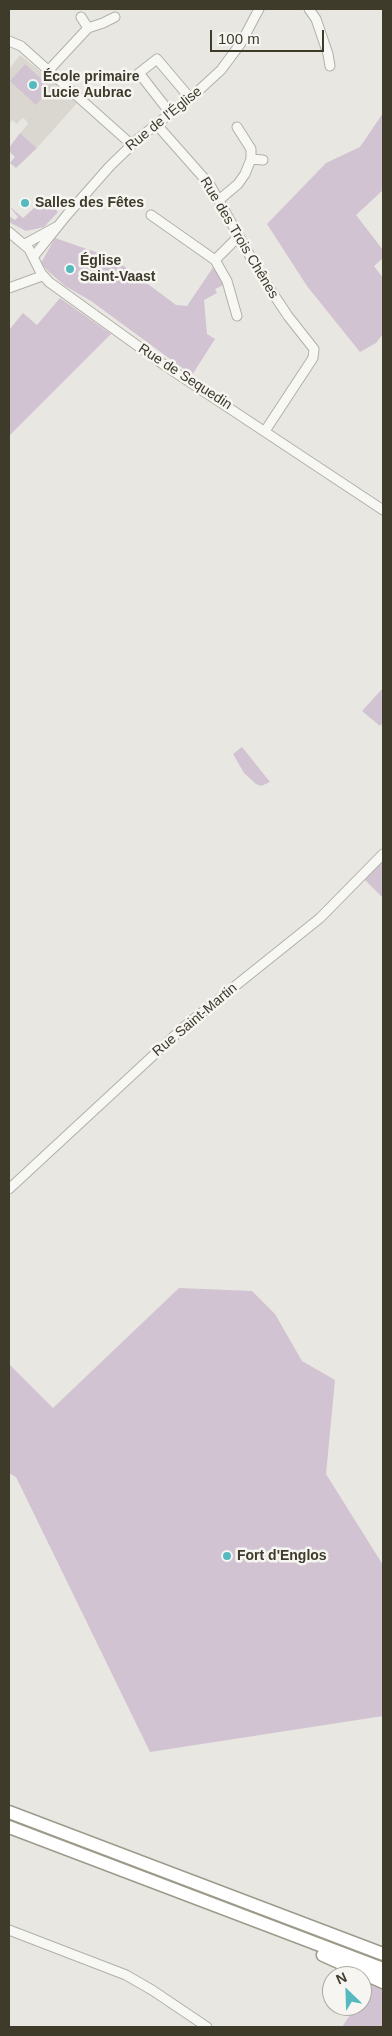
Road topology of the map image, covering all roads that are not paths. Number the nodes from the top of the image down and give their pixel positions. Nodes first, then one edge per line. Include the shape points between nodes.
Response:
1 (259, 9) edge
2 (309, 9) edge
3 (81, 17) dead end
4 (115, 17) dead end
5 (88, 28) junction
6 (9, 41) edge
7 (330, 66) dead end
8 (48, 71) junction
9 (190, 98) junction
10 (171, 114) junction
11 (157, 125) junction
12 (237, 127) dead end
13 (132, 144) junction
14 (251, 159) junction
15 (263, 160) dead end
16 (219, 200) junction
17 (151, 215) dead end
18 (60, 224) junction
19 (9, 232) edge
20 (238, 237) junction
21 (23, 242) junction
22 (34, 256) junction
23 (215, 260) junction
24 (42, 276) junction
25 (9, 288) edge
26 (237, 316) dead end
27 (265, 431) junction
28 (383, 510) edge
29 (383, 854) edge
30 (9, 1189) edge
31 (9, 1812) edge
32 (9, 1827) edge
33 (218, 1907) junction
34 (9, 1930) edge
35 (322, 1931) junction
36 (383, 1945) edge
37 (383, 1954) edge
38 (383, 1969) edge
39 (383, 1982) edge
40 (207, 2027) edge

1 - 9 street, Rue de l'Église via 231,58
2 - 7 street via 316,20
3 - 5 street
4 - 5 street
5 - 8 street
6 - 8 street via 21,46
8 - 13 street
9 - 10 street, Rue de l'Église
9 - 10 street via 157,59 139,73
10 - 11 street, Rue de l'Église
11 - 13 street, Rue de l'Église
11 - 16 street, Rue des Trois Chênes via 206,180
12 - 14 street via 251,149
13 - 18 street, Rue de l'Église
14 - 15 street
14 - 16 street via 238,184
16 - 20 street, Rue des Trois Chênes
17 - 23 street
18 - 21 street
18 - 22 street
19 - 21 street
20 - 23 street
20 - 27 street, Rue des Trois Chênes via 269,289 315,352
21 - 22 street
22 - 24 street
23 - 26 street via 228,281
24 - 25 street
24 - 27 street, Rue de Sequedin via 167,367
27 - 28 street, Rue de Sequedin
29 - 30 street, Rue Saint-Martin via 320,918 184,1027
31 - 35 highway
32 - 33 highway
33 - 38 highway
33 - 39 highway
34 - 40 street via 131,1978
35 - 36 highway via 353,1935
35 - 37 highway

